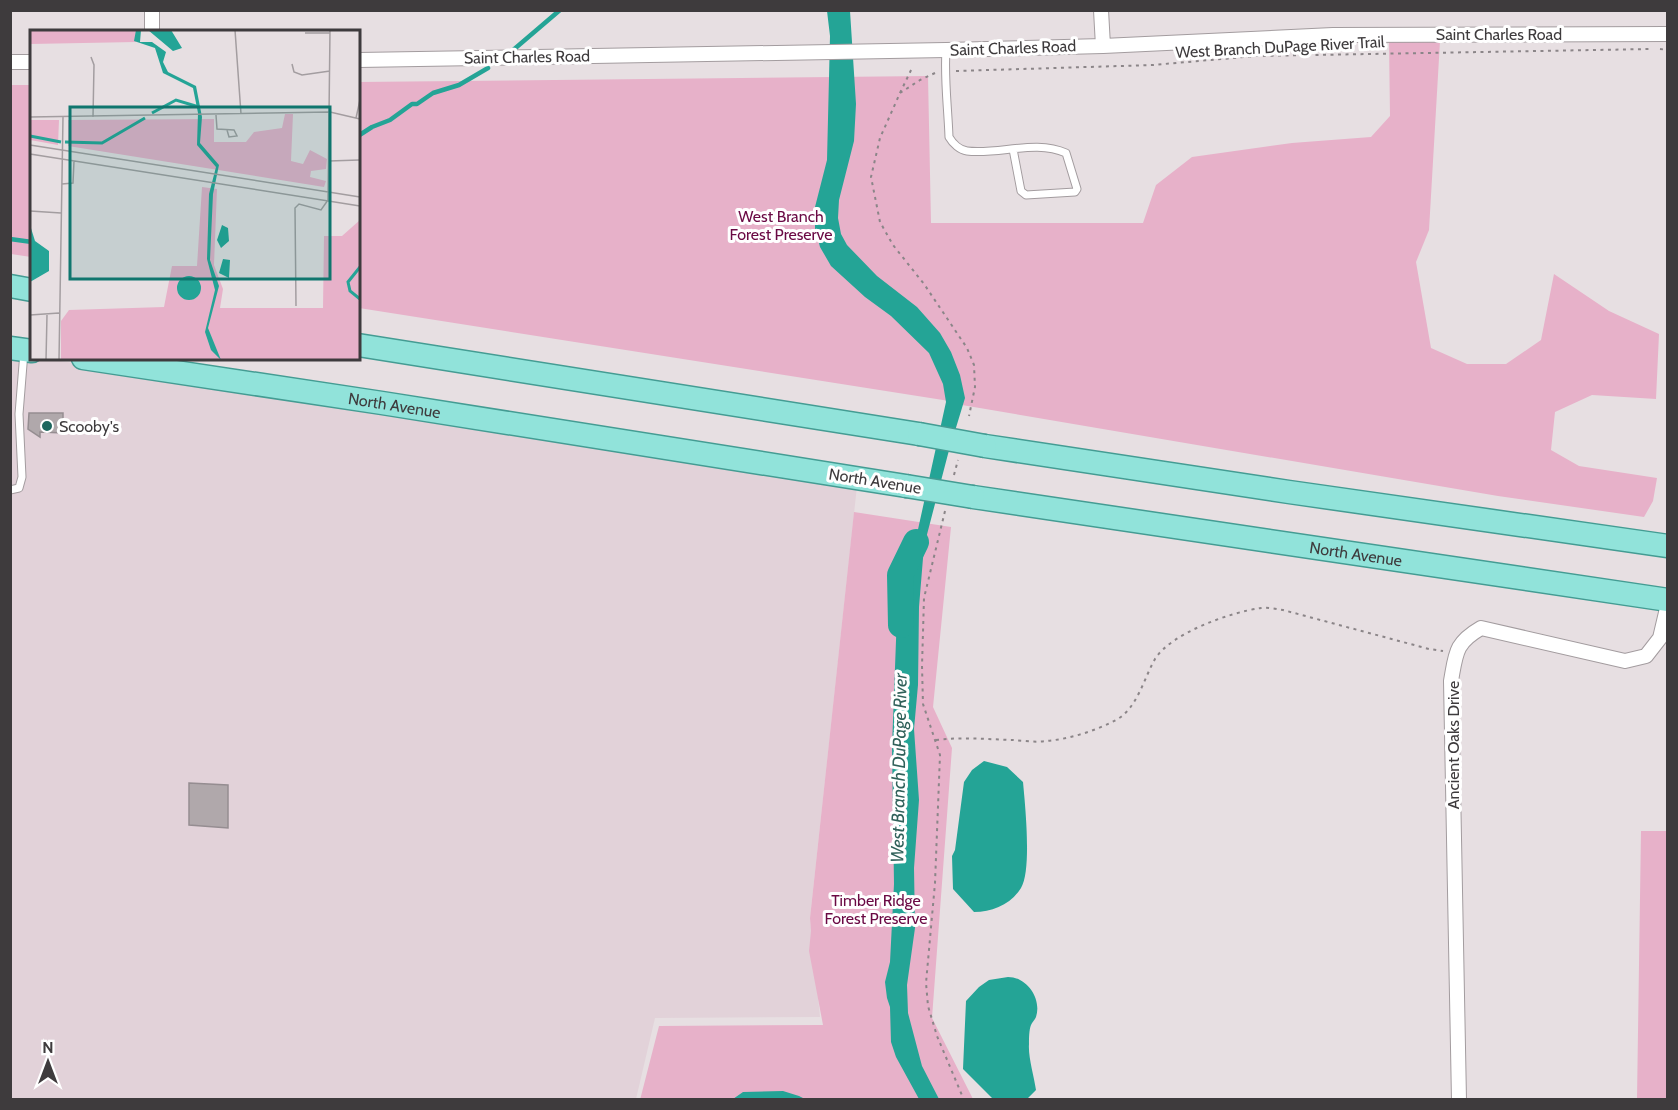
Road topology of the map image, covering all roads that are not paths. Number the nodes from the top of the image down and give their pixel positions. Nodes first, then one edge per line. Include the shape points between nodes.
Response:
1 (152, 10) edge
2 (1101, 10) edge
3 (152, 30) edge
4 (1668, 34) edge
5 (1103, 46) junction
6 (946, 50) junction
7 (360, 60) edge
8 (10, 62) edge
9 (30, 62) edge
10 (1013, 149) junction
11 (10, 286) edge
12 (30, 290) edge
13 (360, 345) edge
14 (22, 349) edge
15 (96, 360) edge
16 (10, 415) edge
17 (19, 417) junction
18 (10, 490) edge
19 (1668, 546) edge
20 (1668, 600) edge
21 (1668, 604) edge
22 (1459, 1100) edge

1 - 3 street
2 - 5 street
4 - 5 street, Saint Charles Road via 1333,35
5 - 6 street, Saint Charles Road
6 - 7 street, Saint Charles Road
6 - 10 lane via 949,137 965,151
8 - 9 street
10 - 10 lane via 1044,148 1065,153 1077,189 1026,195 1021,191
11 - 12 main road
13 - 19 main road, bridge via 985,446
14 - 17 lane
15 - 20 main road, North Avenue, bridge via 973,497
16 - 17 lane
17 - 18 lane via 22,477 19,488
21 - 22 street, Ancient Oaks Drive via 1660,638 1646,656 1625,661 1481,628 1465,637 1456,653 1451,681

